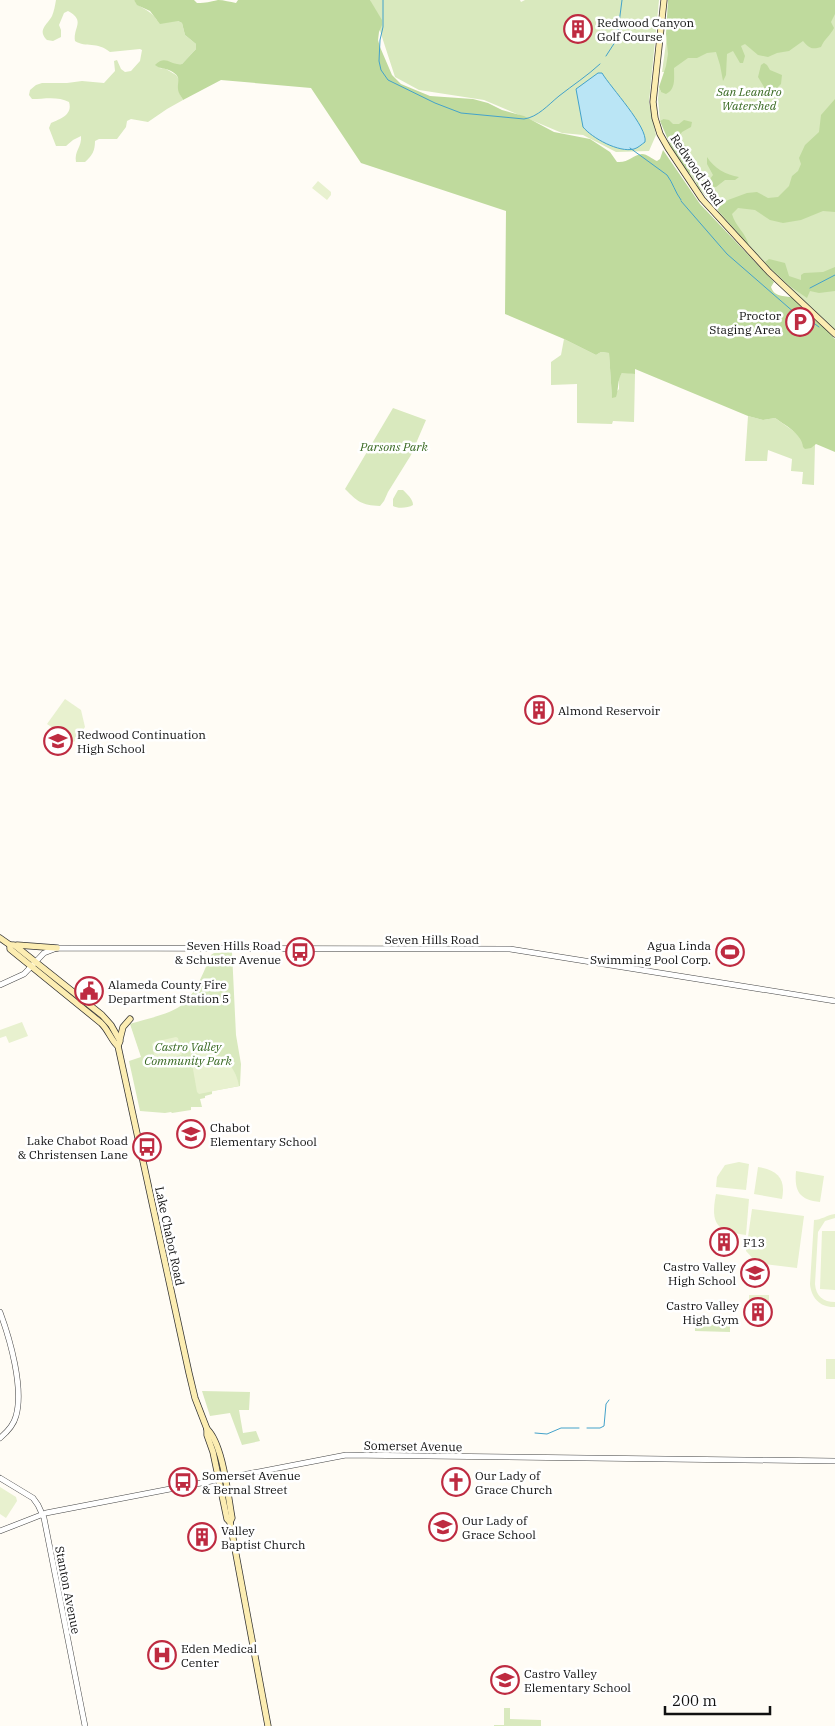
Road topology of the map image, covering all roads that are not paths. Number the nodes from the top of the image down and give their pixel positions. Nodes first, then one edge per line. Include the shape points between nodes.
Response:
1 (664, 0) edge
2 (835, 334) edge
3 (0, 938) edge
4 (12, 945) junction
5 (57, 948) junction
6 (34, 964) junction
7 (0, 985) edge
8 (835, 1001) edge
9 (130, 1019) dead end
10 (119, 1044) junction
11 (0, 1312) edge
12 (0, 1438) edge
13 (835, 1461) edge
14 (0, 1478) edge
15 (221, 1478) junction
16 (42, 1514) junction
17 (0, 1531) edge
18 (85, 1726) edge
19 (268, 1726) edge

1 - 2 main road, Redwood Road via 654,102 660,134 712,211 769,272
3 - 4 main road, Lake Chabot Road
4 - 5 main road
4 - 6 main road, Lake Chabot Road
5 - 6 street via 45,952
5 - 8 street, Seven Hills Road via 510,949
6 - 7 street via 24,974
6 - 10 main road, Lake Chabot Road via 102,1015 111,1025
9 - 10 main road via 122,1030
10 - 15 main road, Lake Chabot Road via 191,1381 207,1430 218,1450
11 - 12 street via 8,1334 19,1400 16,1418
13 - 15 street, Somerset Avenue via 346,1455
14 - 16 street, Stanton Avenue via 34,1498
15 - 16 street, Somerset Avenue
15 - 19 main road, Lake Chabot Road
16 - 17 street, Somerset Avenue
16 - 18 street, Stanton Avenue

